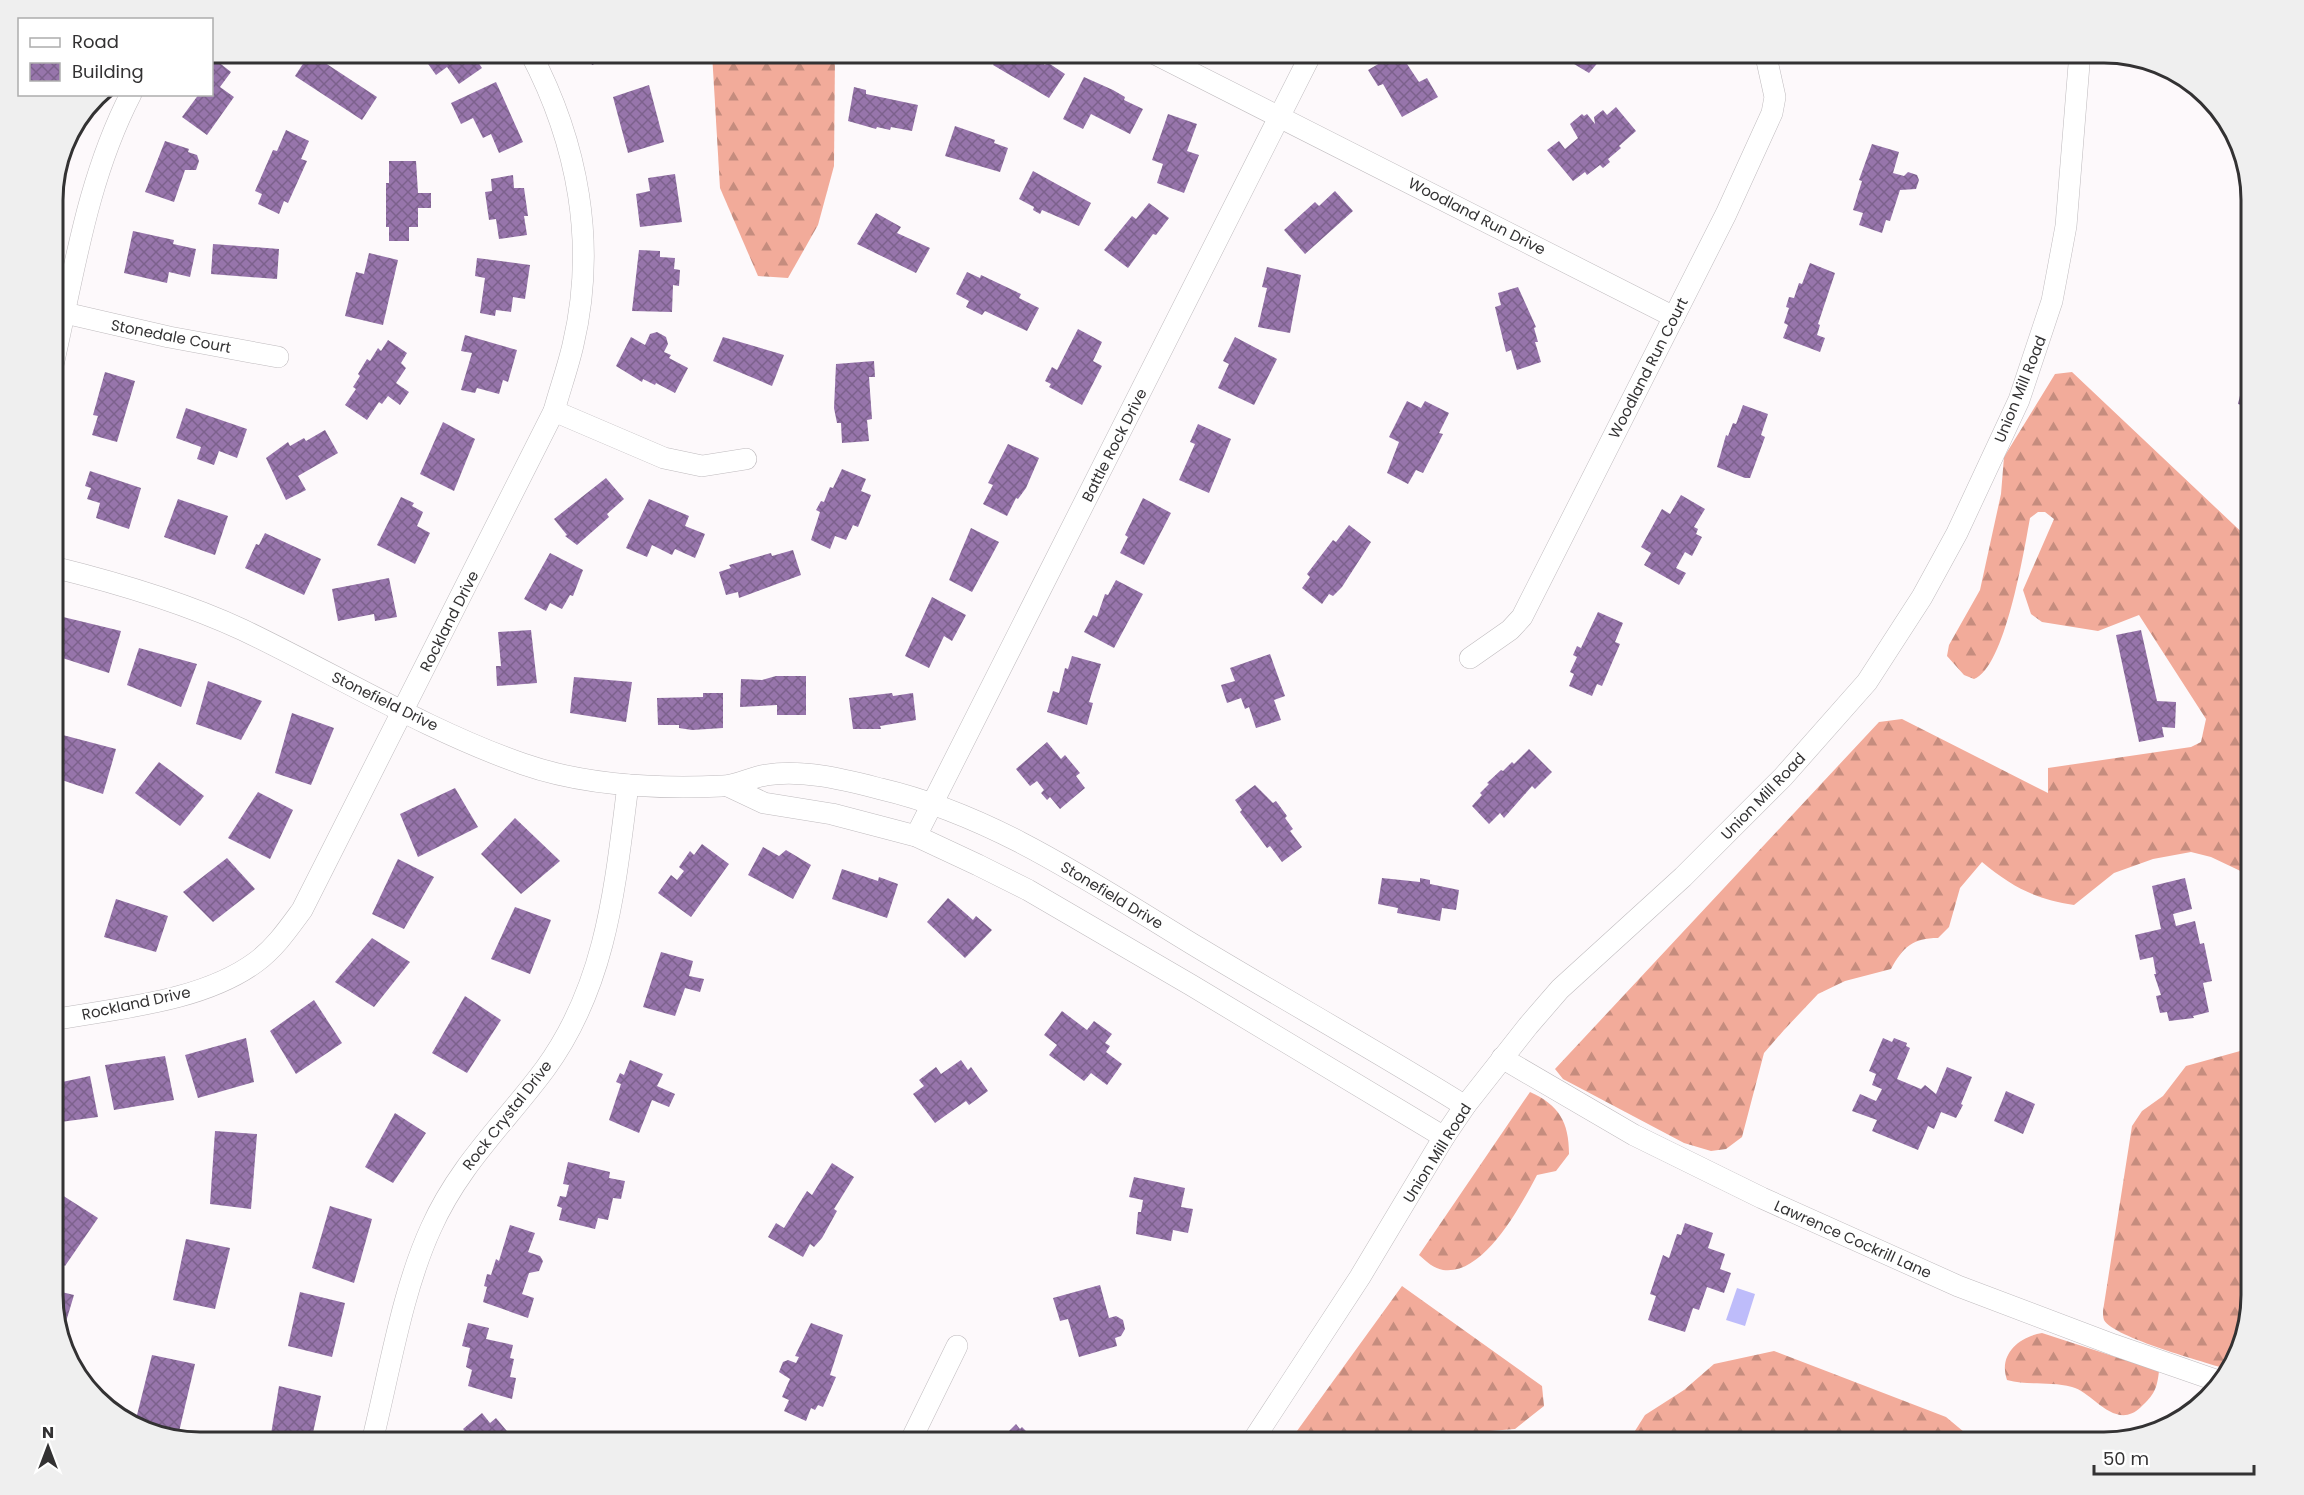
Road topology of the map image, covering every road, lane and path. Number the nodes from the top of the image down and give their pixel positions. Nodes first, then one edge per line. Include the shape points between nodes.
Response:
1 (535, 63) edge
2 (1173, 63) edge
3 (1307, 63) edge
4 (1767, 63) edge
5 (2079, 63) edge
6 (130, 96) edge
7 (1280, 117) junction
8 (65, 313) junction
9 (1674, 317) junction
10 (63, 322) edge
11 (278, 357) dead end
12 (554, 411) junction
13 (746, 459) dead end
14 (63, 569) edge
15 (1470, 658) dead end
16 (404, 710) junction
17 (628, 785) junction
18 (728, 786) junction
19 (931, 804) junction
20 (916, 836) junction
21 (63, 1018) edge
22 (1502, 1059) junction
23 (1465, 1106) junction
24 (1444, 1137) junction
25 (957, 1346) dead end
26 (2212, 1379) edge
27 (375, 1432) edge
28 (915, 1432) edge
29 (1259, 1432) edge

1 - 12 street, Rockland Drive via 562,122 574,166 584,254 582,297 573,346
2 - 7 street, Woodland Run Drive
3 - 7 street, Battle Rock Drive
4 - 9 street, Woodland Run Court via 1775,97 1772,113
5 - 22 street, Union Mill Road via 2066,226 2052,301 2019,400 1957,533 1922,597 1896,640 1840,715 1683,877 1560,990
6 - 8 street via 96,178
7 - 9 street, Woodland Run Drive
7 - 19 street, Battle Rock Drive
8 - 10 street
8 - 11 street, Stonedale Court
9 - 15 street, Woodland Run Court via 1522,617
12 - 13 street via 664,458 696,466
12 - 16 street, Rockland Drive
14 - 16 street, Stonefield Drive via 189,607
16 - 17 street, Stonefield Drive via 524,765 583,780
16 - 21 street, Rockland Drive via 302,910 271,949 236,974 185,995
17 - 18 street, Stonefield Drive
17 - 27 street, Rock Crystal Drive via 612,912 586,993 545,1069 471,1159 431,1228 418,1260
18 - 19 street, Stonefield Drive via 765,775 818,776 885,789
18 - 20 street, Stonefield Drive via 764,802 832,814
19 - 20 street, Battle Rock Drive
19 - 23 street, Stonefield Drive via 1042,854
20 - 24 street, Stonefield Drive via 1028,890
22 - 23 street, Union Mill Road
22 - 26 street, Lawrence Cockrill Lane via 1634,1135 1762,1198 1958,1286
23 - 24 street, Union Mill Road
24 - 29 street, Union Mill Road via 1360,1277
25 - 28 street

